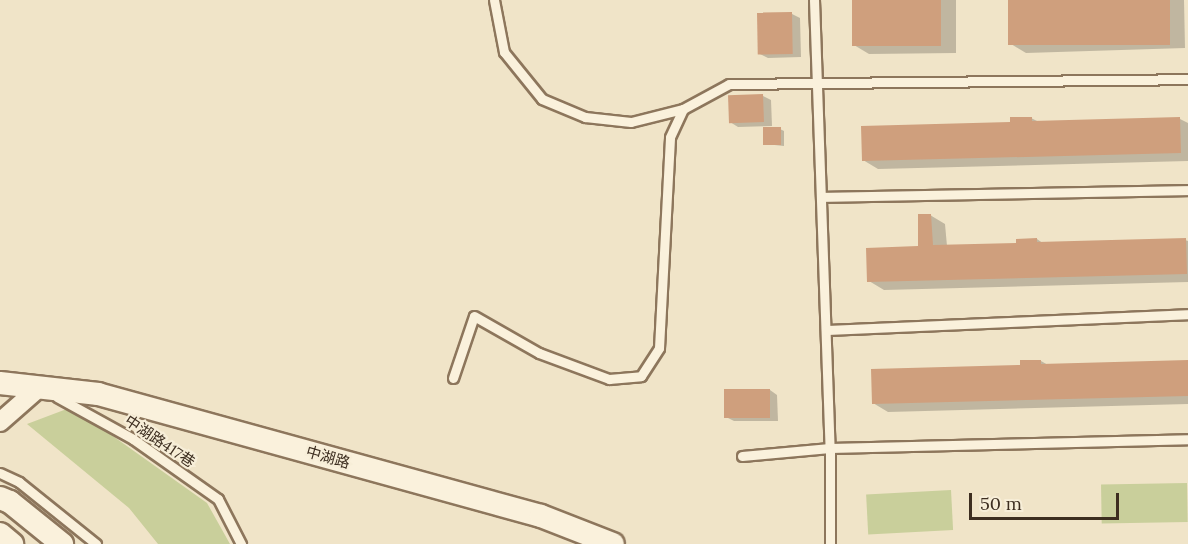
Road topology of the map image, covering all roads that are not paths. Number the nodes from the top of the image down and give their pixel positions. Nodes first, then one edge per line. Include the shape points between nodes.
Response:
1 (494, 0) edge
2 (814, 0) edge
3 (1188, 79) edge
4 (818, 85) junction
5 (683, 109) junction
6 (1188, 190) edge
7 (822, 197) junction
8 (1188, 314) edge
9 (826, 330) junction
10 (453, 378) dead end
11 (0, 383) edge
12 (40, 387) junction
13 (0, 422) edge
14 (1188, 439) edge
15 (830, 448) junction
16 (742, 456) dead end
17 (0, 473) edge
18 (0, 498) edge
19 (0, 534) edge
20 (12, 544) edge
21 (62, 544) edge
22 (96, 544) edge
23 (241, 544) edge
24 (613, 544) edge
25 (830, 544) edge

1 - 5 lane via 504,52 542,99 585,117 631,122
2 - 4 lane
3 - 4 lane
4 - 5 lane via 729,84
4 - 7 lane
5 - 10 lane via 670,137 659,348 641,376 609,379 539,353 474,316
6 - 7 lane
7 - 9 lane
8 - 9 lane
9 - 15 lane
11 - 12 street, 中湖路
12 - 13 street
12 - 23 lane, 中湖路417巷 via 133,439 218,500
12 - 24 street, 中湖路 via 98,394 541,516
14 - 15 lane
15 - 16 lane
15 - 25 lane
17 - 22 lane via 19,482
18 - 21 street
19 - 20 street

